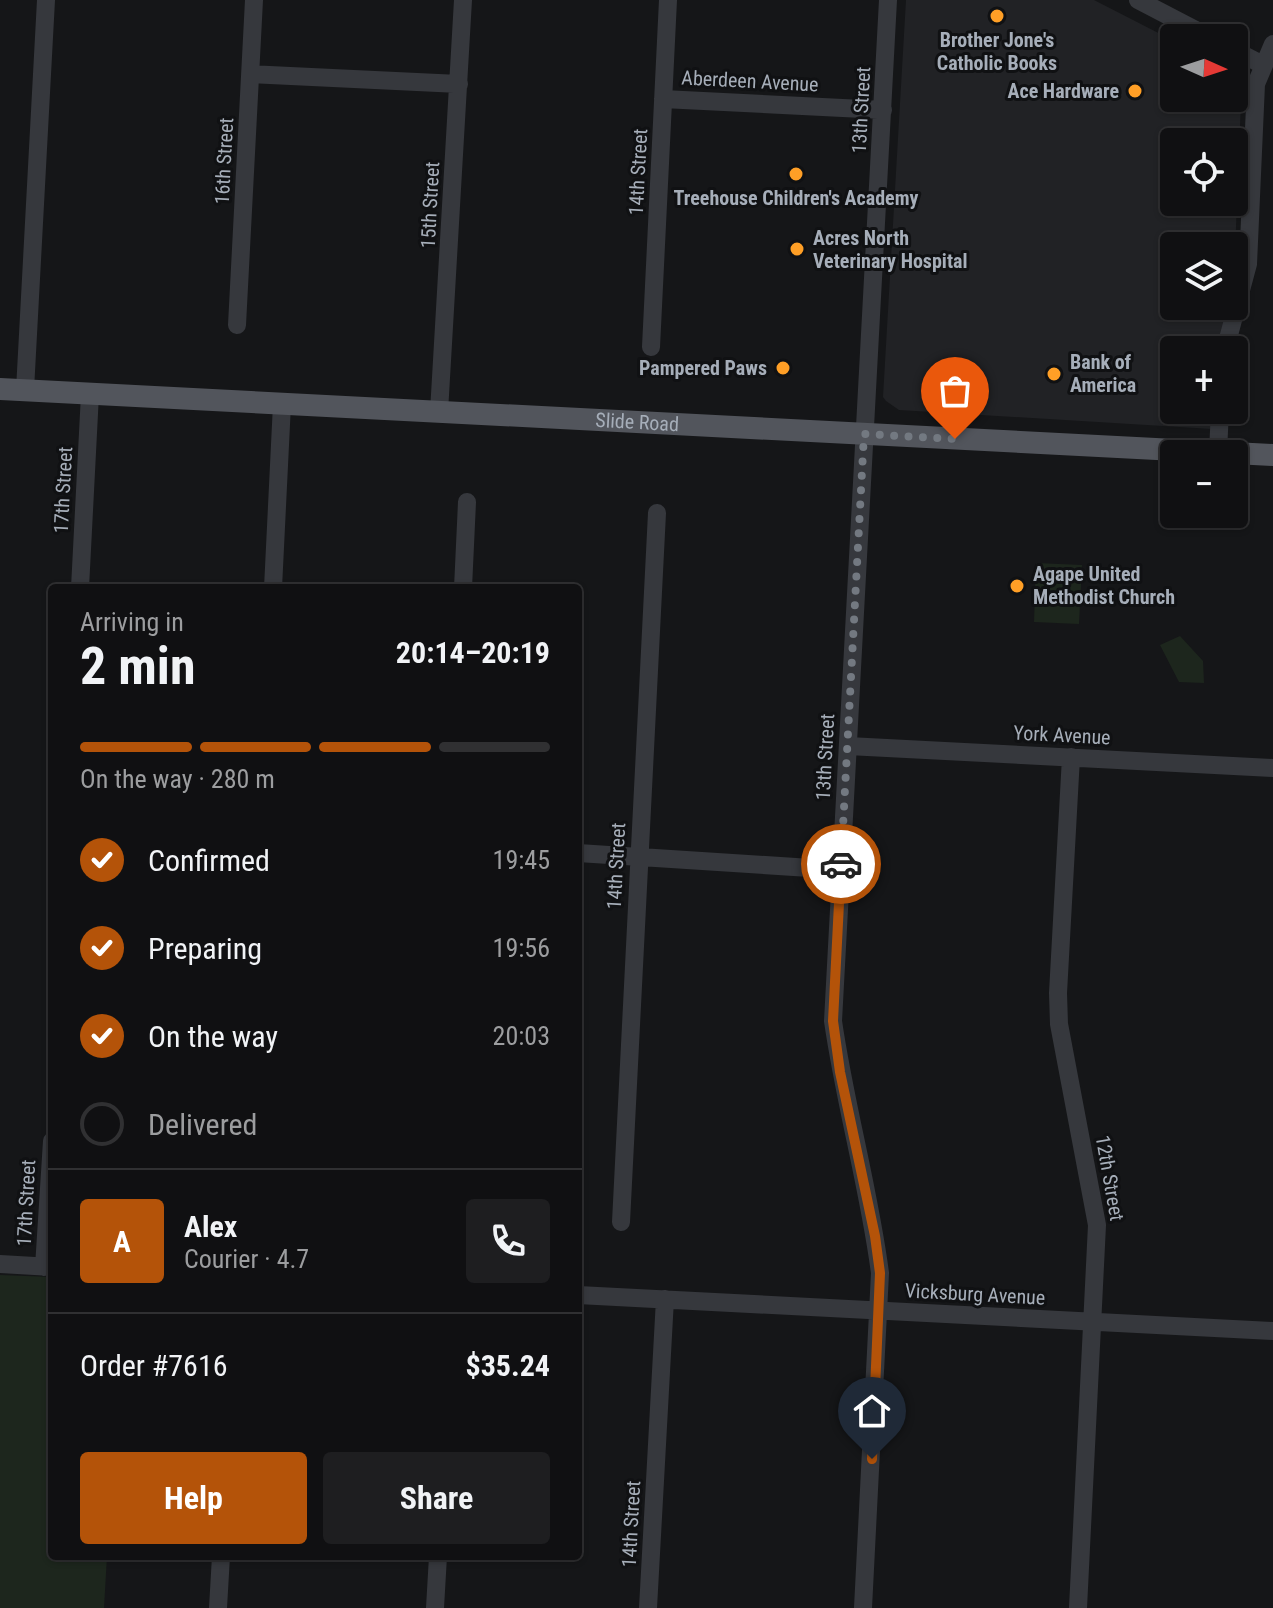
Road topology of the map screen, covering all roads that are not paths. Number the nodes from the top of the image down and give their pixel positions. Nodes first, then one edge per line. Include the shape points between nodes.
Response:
1 (46, 0) edge
2 (254, 0) edge
3 (463, 0) edge
4 (668, 0) edge
5 (888, 0) edge
6 (1138, 0) edge
7 (1184, 24) edge
8 (1273, 44) edge
9 (1248, 57) edge
10 (1263, 65) junction
11 (251, 74) junction
12 (459, 84) junction
13 (663, 99) junction
14 (883, 110) junction
15 (237, 325) dead end
16 (1229, 336) edge
17 (651, 347) dead end
18 (0, 389) edge
19 (25, 390) junction
20 (90, 394) junction
21 (282, 404) junction
22 (439, 412) junction
23 (864, 434) junction
24 (1160, 449) edge
25 (1248, 454) edge
26 (1273, 455) edge
27 (467, 502) dead end
28 (657, 513) dead end
29 (80, 584) edge
30 (273, 584) edge
31 (463, 584) edge
32 (848, 746) junction
33 (1071, 757) junction
34 (1273, 768) edge
35 (582, 853) edge
36 (639, 856) junction
37 (841, 870) junction
38 (621, 1222) dead end
39 (0, 1264) edge
40 (48, 1267) edge
41 (582, 1295) edge
42 (665, 1299) junction
43 (880, 1311) junction
44 (1094, 1322) junction
45 (1273, 1331) edge
46 (221, 1560) edge
47 (438, 1560) edge
48 (218, 1608) edge
49 (435, 1608) edge
50 (648, 1608) edge
51 (863, 1608) edge
52 (1078, 1608) edge

1 - 19 street
2 - 11 street, 16th Street
3 - 12 street, 15th Street
4 - 13 street, 14th Street
5 - 14 street, 13th Street
6 - 7 street
8 - 10 street
9 - 10 street
10 - 16 street via 1253,109 1248,264
11 - 12 street
11 - 15 street, 16th Street
12 - 22 street, 15th Street
13 - 14 street, Aberdeen Avenue
13 - 17 street, 14th Street
14 - 23 street, 13th Street
18 - 19 main road, Slide Road
19 - 20 main road, Slide Road
20 - 21 main road, Slide Road
20 - 29 street, 17th Street
21 - 22 main road, Slide Road
21 - 30 street
22 - 23 main road, Slide Road
23 - 24 main road, Slide Road
23 - 32 street, 13th Street
25 - 26 main road, Slide Road
27 - 31 street
28 - 36 street, 14th Street
32 - 33 street, York Avenue
32 - 37 street, 13th Street
33 - 34 street, York Avenue
33 - 44 street, 12th Street via 1059,1024 1097,1225
35 - 36 street
36 - 37 street
36 - 38 street, 14th Street
37 - 43 street, 13th Street via 833,1021 875,1236
39 - 40 street
41 - 42 street, Vicksburg Avenue
42 - 43 street, Vicksburg Avenue
42 - 50 street, 14th Street
43 - 44 street, Vicksburg Avenue
43 - 51 street, 13th Street
44 - 45 street, Vicksburg Avenue
44 - 52 street, 12th Street
46 - 48 street
47 - 49 street

